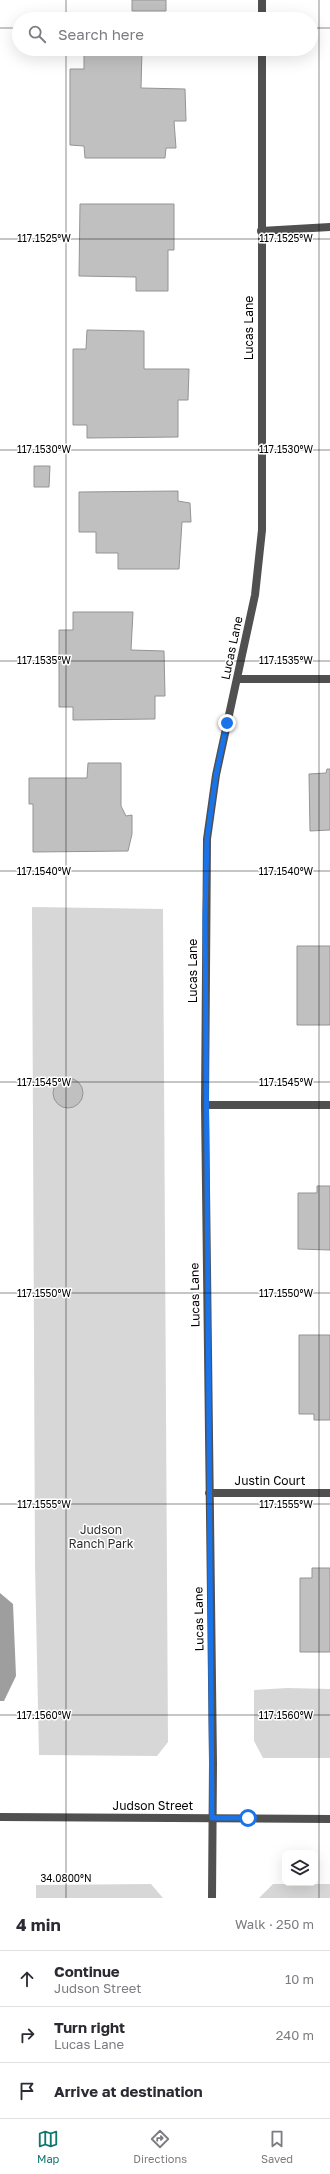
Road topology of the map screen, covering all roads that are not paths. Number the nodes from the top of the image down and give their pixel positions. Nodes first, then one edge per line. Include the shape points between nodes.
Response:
1 (262, 0) edge
2 (262, 12) edge
3 (262, 56) edge
4 (330, 227) edge
5 (261, 231) junction
6 (238, 679) junction
7 (330, 679) edge
8 (205, 1105) junction
9 (330, 1105) edge
10 (209, 1492) junction
11 (330, 1492) edge
12 (0, 1817) edge
13 (212, 1818) junction
14 (330, 1820) edge
15 (212, 1898) edge

1 - 2 street
3 - 5 street, Lucas Lane
4 - 5 street
5 - 6 street, Lucas Lane via 262,530 255,595
6 - 7 street
6 - 8 street, Lucas Lane via 216,775 207,839
8 - 9 street
8 - 10 street, Lucas Lane
10 - 11 street, Justin Court
10 - 13 street, Lucas Lane
12 - 13 street, Judson Street
13 - 14 street, Judson Street
13 - 15 street, Lucas Lane

